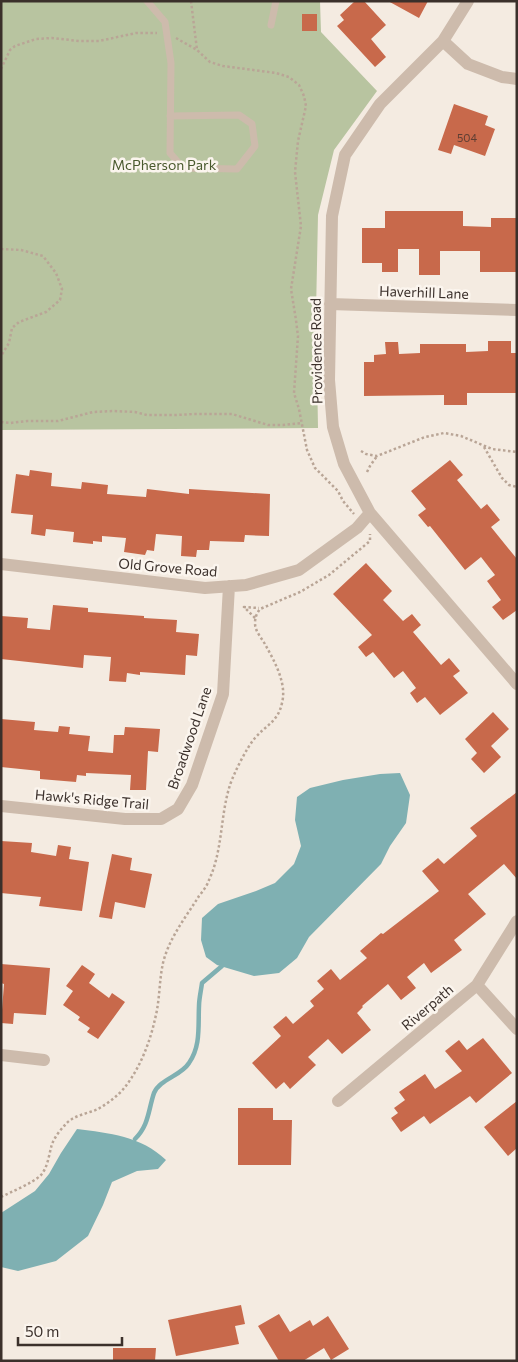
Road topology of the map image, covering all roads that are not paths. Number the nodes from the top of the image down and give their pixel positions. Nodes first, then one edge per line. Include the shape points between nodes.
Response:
1 (147, 1) edge
2 (276, 1) edge
3 (468, 1) edge
4 (271, 25) dead end
5 (443, 40) junction
6 (517, 79) edge
7 (170, 116) junction
8 (330, 304) junction
9 (517, 310) edge
10 (366, 518) junction
11 (1, 564) edge
12 (229, 586) junction
13 (517, 684) edge
14 (1, 806) edge
15 (178, 809) joint
16 (517, 922) edge
17 (477, 985) junction
18 (517, 1029) edge
19 (1, 1055) edge
20 (44, 1060) dead end
21 (338, 1101) dead end

1 - 7 lane via 165,22 171,63
2 - 4 lane
3 - 5 street, Providence Road
5 - 6 street via 468,64
5 - 8 street, Providence Road via 380,104 345,154 332,216
7 - 7 lane via 170,153 182,168 236,169 256,146 252,124 239,114
8 - 9 street, Haverhill Lane
8 - 10 street, Providence Road via 329,380 333,427
10 - 12 street, Old Grove Road via 299,570 246,585
10 - 13 street, Providence Road
11 - 12 street, Old Grove Road via 205,588
12 - 15 street, Broadwood Lane via 223,694 192,785
14 - 15 street, Hawk's Ridge Trail via 125,819 161,819
16 - 17 street, Riverpath
17 - 18 street
17 - 21 street, Riverpath
19 - 20 street

